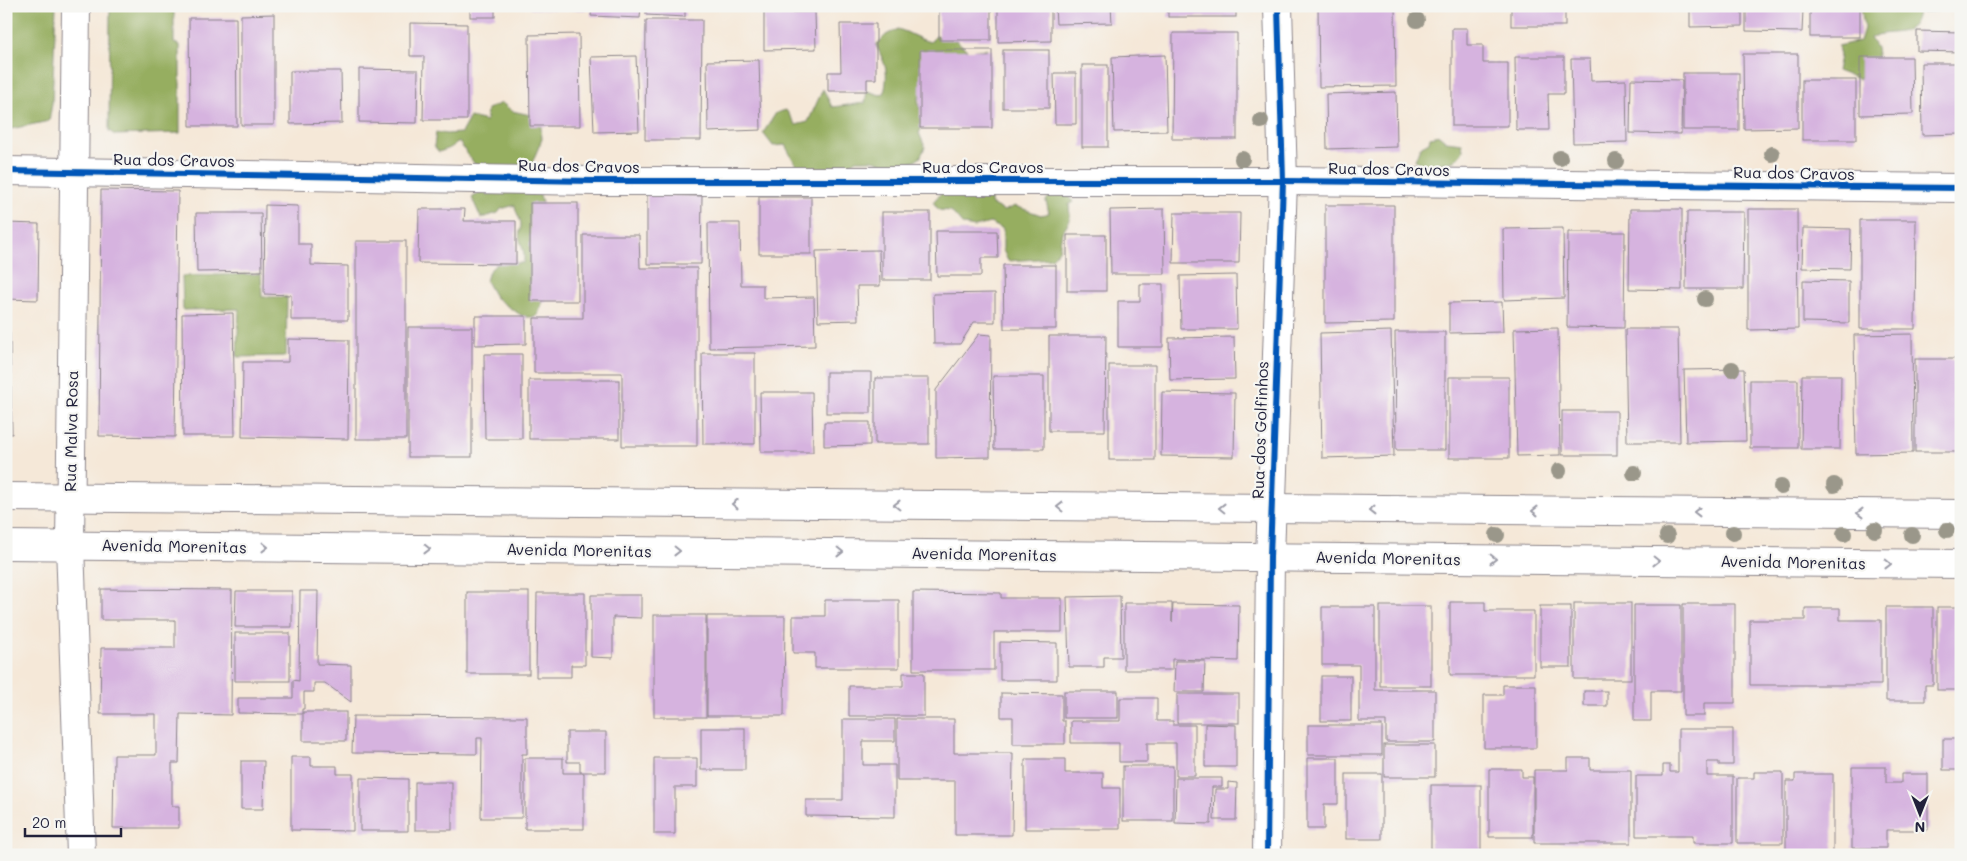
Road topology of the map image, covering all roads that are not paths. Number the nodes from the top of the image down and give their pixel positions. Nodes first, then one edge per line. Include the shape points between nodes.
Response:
1 (76, 6) edge
2 (1278, 6) edge
3 (6, 171) edge
4 (73, 172) junction
5 (1283, 181) junction
6 (1961, 188) edge
7 (6, 497) edge
8 (70, 498) junction
9 (1271, 509) junction
10 (1961, 514) edge
11 (6, 545) edge
12 (70, 545) junction
13 (1270, 556) junction
14 (1961, 564) edge
15 (81, 855) edge
16 (1267, 855) edge

1 - 4 main road, Rua Malva Rosa
2 - 5 main road, Rua dos Golfinhos
3 - 4 main road, Rua dos Cravos
4 - 5 main road, Rua dos Cravos via 594,181
4 - 8 main road, Rua Malva Rosa
5 - 6 main road, Rua dos Cravos
5 - 9 main road, Rua dos Golfinhos
7 - 8 main road
9 -> 8 main road
8 - 12 main road, Rua Malva Rosa
10 -> 9 main road
9 - 13 main road, Rua dos Golfinhos
11 - 12 main road, Avenida Morenitas
12 -> 13 main road, Avenida Morenitas
12 - 15 main road, Rua Malva Rosa
13 -> 14 main road, Avenida Morenitas
13 - 16 main road, Rua dos Golfinhos

